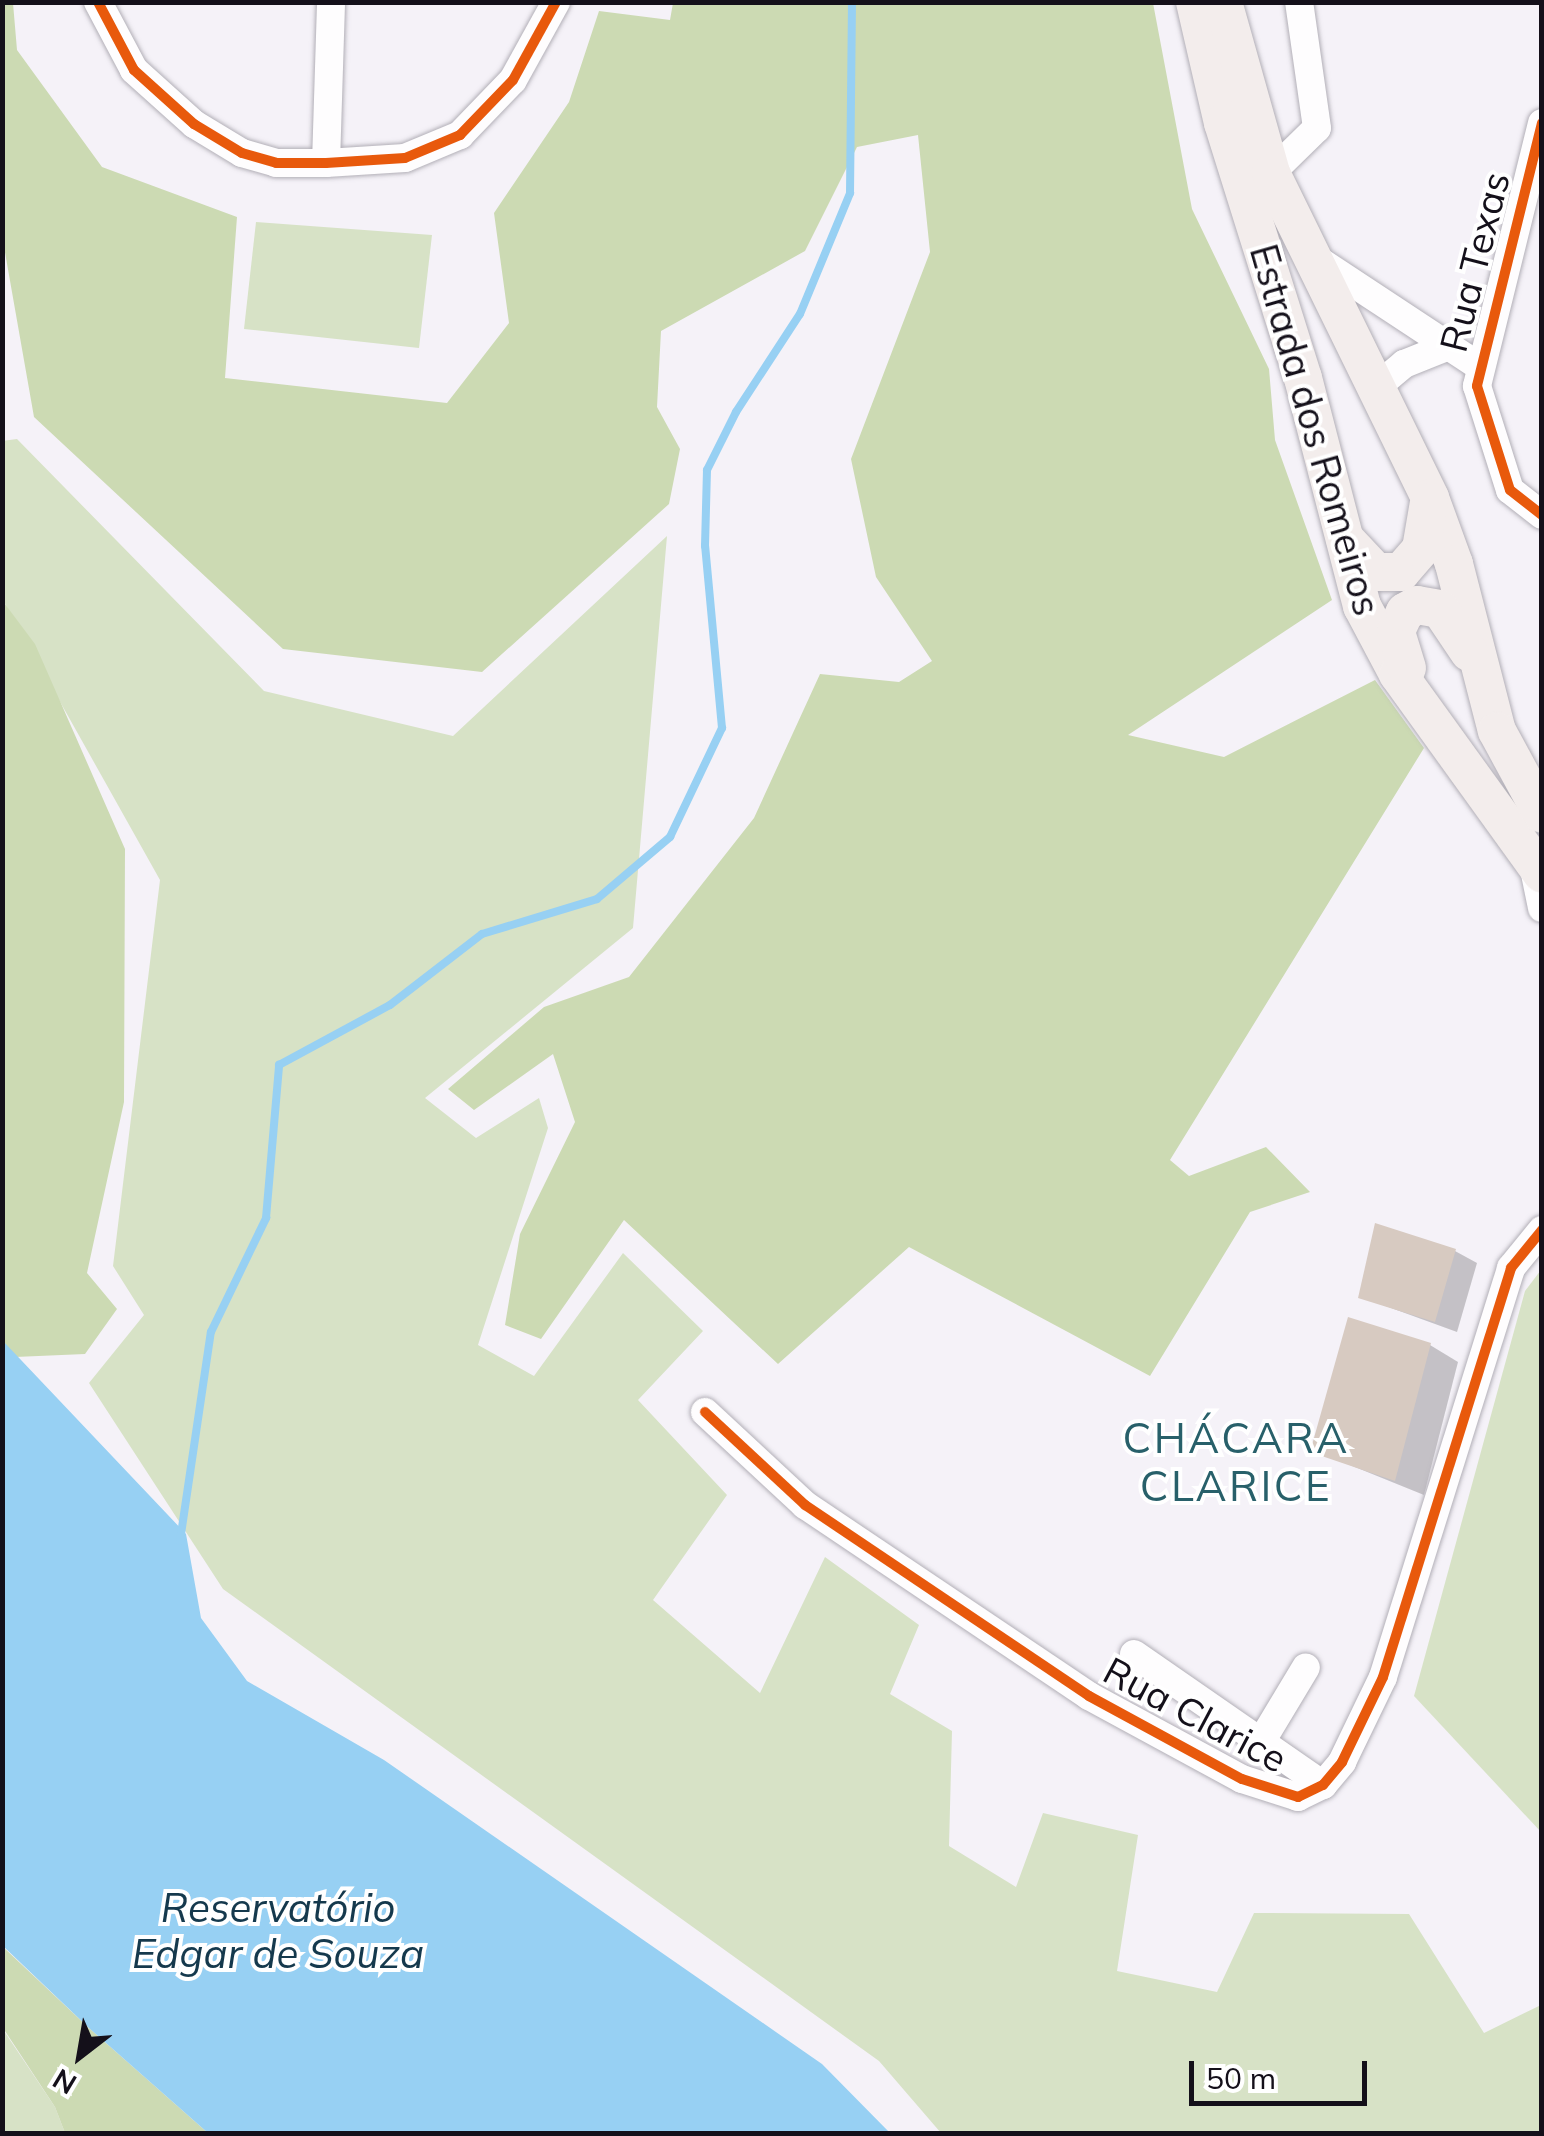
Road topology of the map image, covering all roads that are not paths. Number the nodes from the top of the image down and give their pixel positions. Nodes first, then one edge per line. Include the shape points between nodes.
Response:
1 (98, 2) edge
2 (332, 2) edge
3 (556, 2) edge
4 (1195, 2) edge
5 (1223, 2) edge
6 (1299, 2) edge
7 (1542, 123) edge
8 (326, 164) junction
9 (1271, 173) junction
10 (1310, 254) junction
11 (1444, 348) junction
12 (1479, 366) junction
13 (1379, 385) junction
14 (1430, 498) junction
15 (1542, 515) edge
16 (1338, 529) junction
17 (1478, 665) junction
18 (1419, 704) junction
19 (1542, 814) edge
20 (1538, 869) edge
21 (1542, 908) edge
22 (1542, 1230) edge
23 (705, 1412) dead end
24 (1134, 1654) dead end
25 (1306, 1667) dead end
26 (1261, 1742) junction
27 (1323, 1785) junction

1 - 8 street via 134,70 194,124 259,158
2 - 8 street
3 - 8 street via 513,80 460,135 405,158
4 - 16 main road, Estrada dos Romeiros via 1223,123 1303,378
5 - 9 main road, Estrada dos Romeiros
6 - 9 street via 1316,128
7 - 12 street, Rua Texas
9 - 10 main road, Estrada dos Romeiros
10 - 11 street
10 - 13 main road, Estrada dos Romeiros
11 - 12 street
11 - 13 street via 1404,364
12 - 15 street, Rua Texas via 1478,398 1498,464 1510,490
13 - 14 main road, Estrada dos Romeiros
14 - 16 main road via 1421,549 1401,572 1376,572
14 - 17 main road, Estrada dos Romeiros
16 - 18 main road, Estrada dos Romeiros via 1362,606
17 - 18 main road via 1440,609 1417,604 1404,612 1396,631
17 - 19 main road, Estrada dos Romeiros via 1497,731
18 - 20 main road, Estrada dos Romeiros
20 - 21 street
22 - 27 street, Rua Clarice via 1518,1254 1506,1283 1383,1677 1342,1762
23 - 27 street, Rua Clarice via 805,1505 1090,1696 1265,1791 1298,1798
24 - 26 street
25 - 26 street
26 - 27 street

